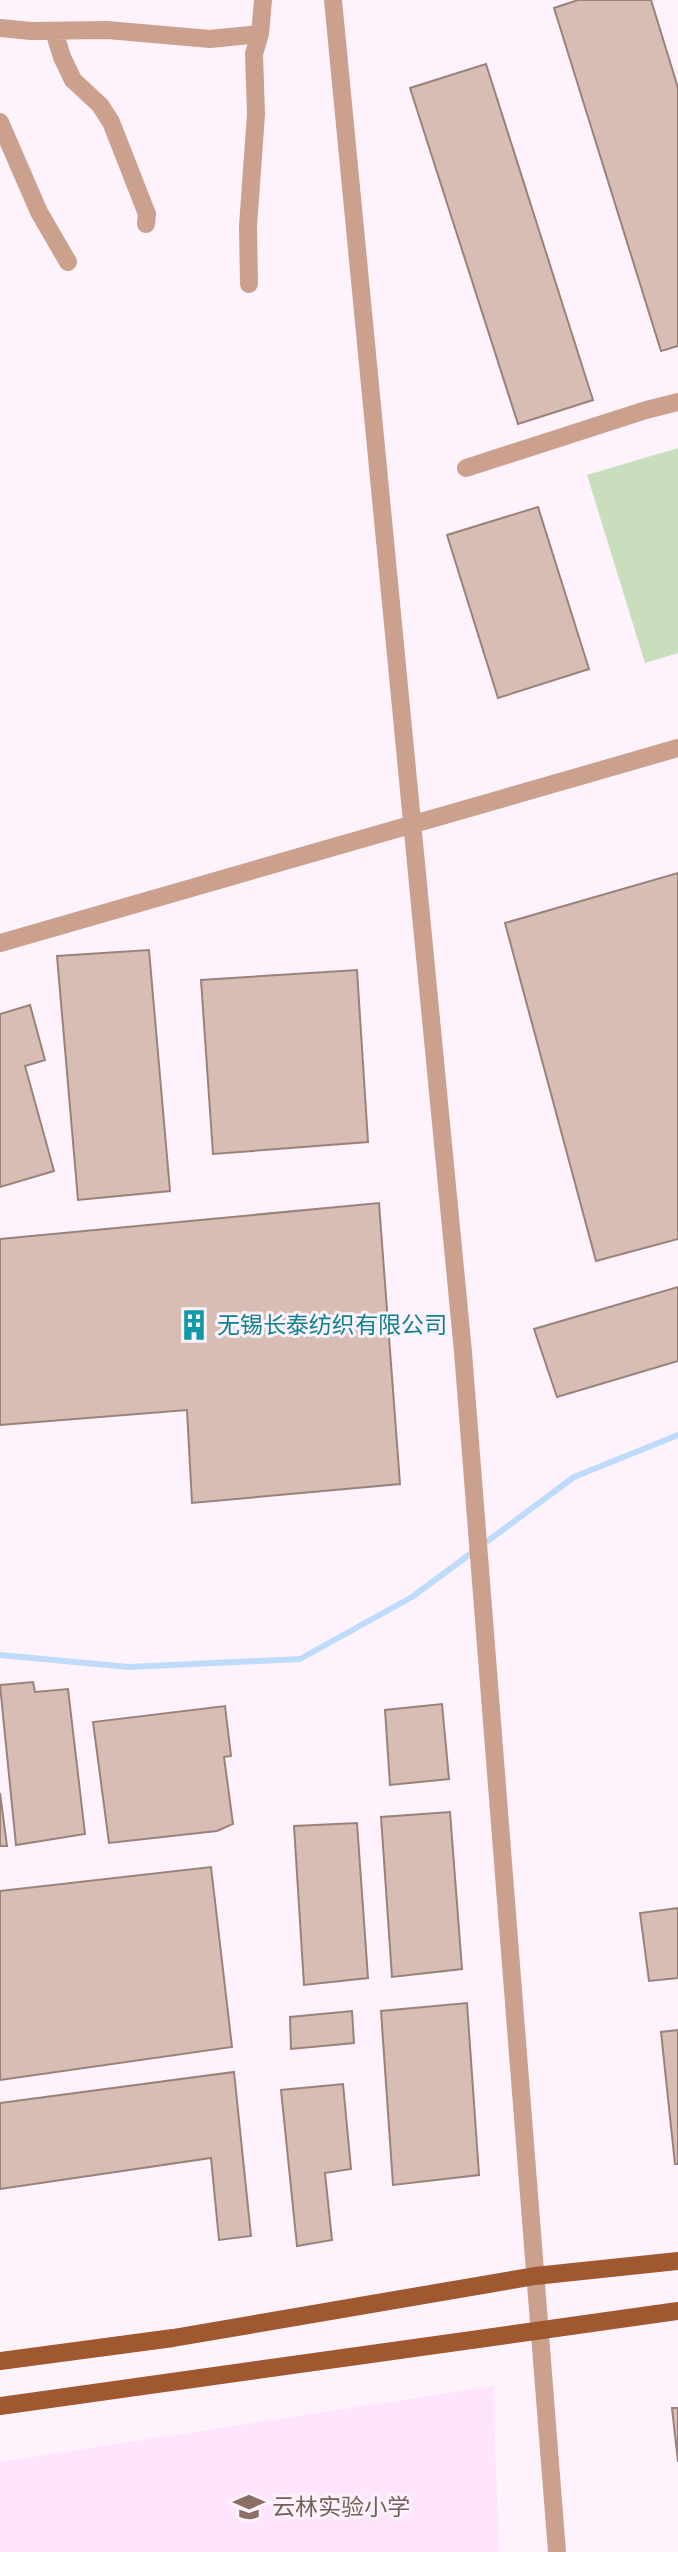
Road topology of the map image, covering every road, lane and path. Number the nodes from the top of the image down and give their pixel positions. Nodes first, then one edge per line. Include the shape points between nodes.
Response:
1 (263, 0) edge
2 (333, 0) edge
3 (0, 28) edge
4 (54, 30) junction
5 (260, 34) junction
6 (0, 122) edge
7 (146, 224) dead end
8 (68, 262) dead end
9 (249, 284) dead end
10 (678, 402) edge
11 (466, 468) dead end
12 (678, 748) edge
13 (412, 824) junction
14 (0, 943) edge
15 (678, 2260) edge
16 (535, 2276) junction
17 (678, 2311) edge
18 (540, 2330) junction
19 (0, 2361) edge
20 (0, 2406) edge
21 (557, 2552) edge

1 - 5 street
2 - 13 street
3 - 4 street
4 - 5 street via 210,38
4 - 7 street via 73,80 111,122 147,214
5 - 9 street via 254,54
6 - 8 street via 39,212
10 - 11 street
12 - 13 street
13 - 14 street
13 - 16 street via 464,1366
15 - 16 main road
16 - 18 street
16 - 19 main road
17 - 18 main road
18 - 20 main road
18 - 21 street

